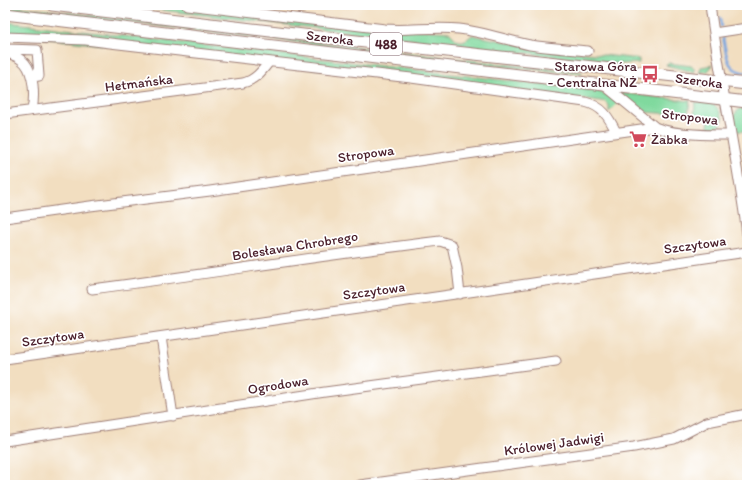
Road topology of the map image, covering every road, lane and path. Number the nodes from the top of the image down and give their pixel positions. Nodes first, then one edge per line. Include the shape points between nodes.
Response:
1 (52, 5) edge
2 (187, 5) edge
3 (710, 5) edge
4 (5, 14) edge
5 (747, 28) edge
6 (714, 33) junction
7 (5, 37) edge
8 (5, 50) edge
9 (588, 51) dead end
10 (270, 62) junction
11 (32, 77) junction
12 (721, 81) junction
13 (747, 84) edge
14 (604, 85) junction
15 (725, 99) junction
16 (747, 102) edge
17 (32, 110) junction
18 (5, 114) edge
19 (655, 127) junction
20 (616, 132) junction
21 (731, 135) junction
22 (5, 218) edge
23 (747, 234) edge
24 (747, 252) edge
25 (92, 289) dead end
26 (460, 294) junction
27 (162, 337) junction
28 (5, 359) edge
29 (556, 361) dead end
30 (747, 414) edge
31 (173, 416) junction
32 (5, 441) edge
33 (360, 485) edge

1 - 12 main road, Szeroka / 488
2 - 9 street via 385,29 457,28 543,47
3 - 6 street
4 - 14 main road, Szeroka / 488
5 - 6 street
6 - 12 street
7 - 10 street via 86,40
8 - 11 street via 24,61
8 - 11 street via 37,50 39,76
10 - 17 street, Hetmańska via 257,76 243,83
10 - 20 street via 585,102 602,110
11 - 17 street
12 - 13 main road, Szeroka / 488
12 - 15 street
14 - 15 main road, Szeroka / 488
14 - 19 street
15 - 16 main road, Szeroka / 488
15 - 21 street
17 - 18 street, Hetmańska
19 - 20 street, Stropowa
19 - 21 street, Stropowa via 688,133
20 - 22 street, Stropowa
21 - 23 street
24 - 26 street, Szczytowa
25 - 26 street, Bolesława Chrobrego via 440,241 452,245
26 - 27 street, Szczytowa
27 - 28 street, Szczytowa
27 - 31 street
29 - 31 street, Ogrodowa via 325,392
30 - 33 street, Królowej Jadwigi via 707,422 674,439 634,447
31 - 32 street, Ogrodowa

